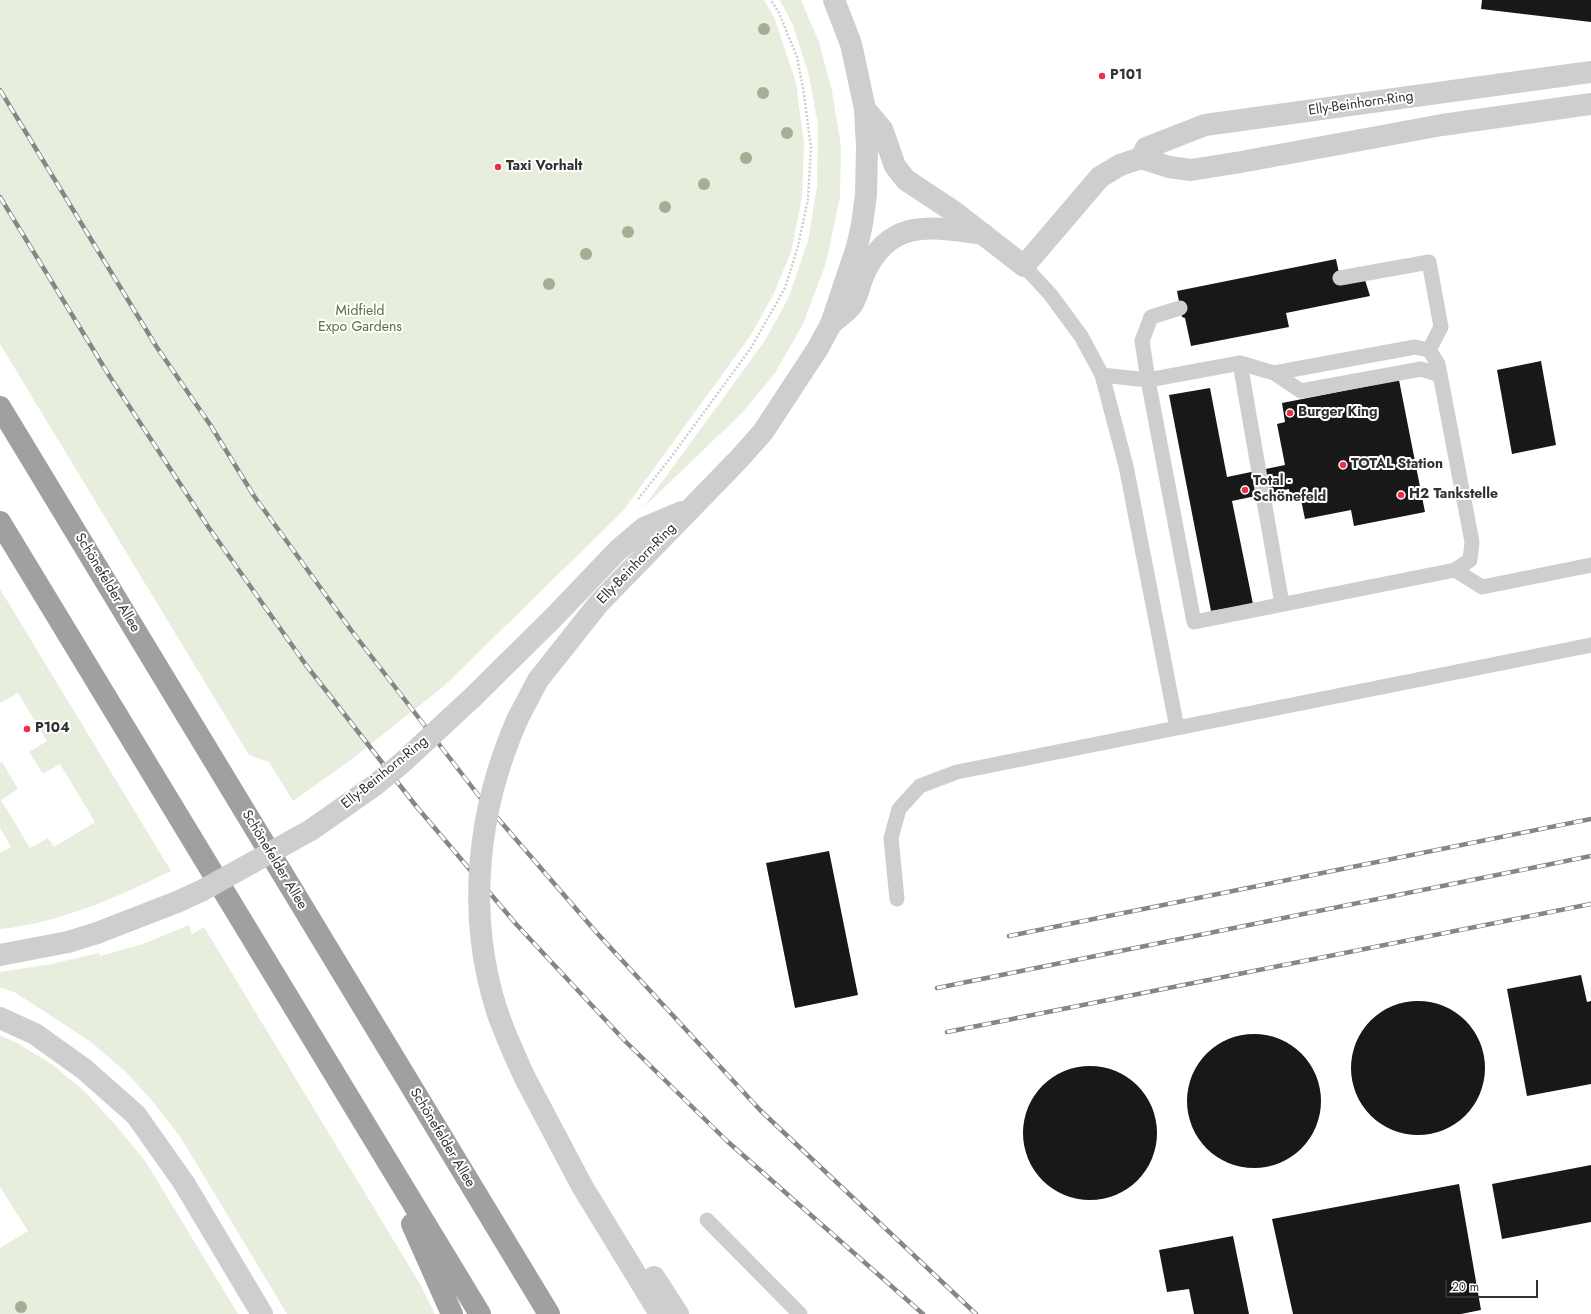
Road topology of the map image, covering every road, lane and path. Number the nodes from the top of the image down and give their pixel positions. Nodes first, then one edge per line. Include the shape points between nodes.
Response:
1 (771, 0) edge
2 (834, 0) edge
3 (1591, 72) edge
4 (1591, 104) edge
5 (865, 109) junction
6 (1141, 158) junction
7 (984, 234) junction
8 (1024, 266) junction
9 (1340, 278) dead end
10 (1180, 308) dead end
11 (831, 324) junction
12 (1429, 350) junction
13 (1240, 363) junction
14 (1274, 373) junction
15 (1102, 375) junction
16 (1440, 375) junction
17 (1148, 380) junction
18 (0, 407) edge
19 (634, 505) dead end
20 (690, 509) junction
21 (0, 522) edge
22 (1591, 565) edge
23 (1455, 570) junction
24 (1282, 604) junction
25 (1591, 645) edge
26 (1177, 728) junction
27 (897, 899) dead end
28 (0, 955) edge
29 (0, 1018) edge
30 (376, 1143) junction
31 (582, 1186) junction
32 (707, 1220) dead end
33 (262, 1314) edge
34 (452, 1314) edge
35 (480, 1314) edge
36 (549, 1314) edge
37 (660, 1314) edge
38 (678, 1314) edge
39 (800, 1314) edge

1 - 19 path via 797,57 811,147 808,199 798,246 785,288 751,348
2 - 5 street, Elly-Beinhorn-Ring via 851,44
3 - 6 street, Elly-Beinhorn-Ring via 1205,125 1146,148
4 - 6 street via 1442,125 1191,170 1169,167
5 - 7 street via 882,129 895,166 906,180
5 - 11 street, Elly-Beinhorn-Ring via 866,195 862,224 857,247
6 - 8 street, Elly-Beinhorn-Ring via 1120,165 1100,177
7 - 8 street
7 - 11 street, Elly-Beinhorn-Ring via 921,228 901,233 888,240 875,254 865,272 852,305
8 - 15 lane via 1050,294 1081,336
9 - 12 lane via 1429,262 1441,327
10 - 17 lane via 1151,317 1142,341
11 - 20 street, Elly-Beinhorn-Ring via 763,432
12 - 14 lane via 1415,347
12 - 16 lane via 1438,364
13 - 14 lane
13 - 17 lane
13 - 24 lane
14 - 16 lane via 1301,391 1421,369
15 - 17 lane
15 - 26 lane via 1126,466
16 - 23 lane via 1472,542 1470,560
17 - 24 lane via 1194,622
18 - 36 highway, Schönefelder Allee
20 - 28 street, Elly-Beinhorn-Ring, bridge via 644,528 618,550 554,617 402,762 375,785 311,830 203,890 176,902 68,942
20 - 31 street, Elly-Beinhorn-Ring, bridge via 599,603 538,680 518,718 498,770 480,854 482,936 487,971 500,1018 525,1078
21 - 30 highway
22 - 23 lane via 1482,587
23 - 24 lane
25 - 26 lane
26 - 27 lane via 957,772 920,786 899,809 891,838
29 - 33 street via 35,1034 72,1060 136,1115 184,1184
30 - 34 highway
30 - 35 highway
31 - 37 street, Elly-Beinhorn-Ring
31 - 38 street via 611,1210
32 - 39 lane

